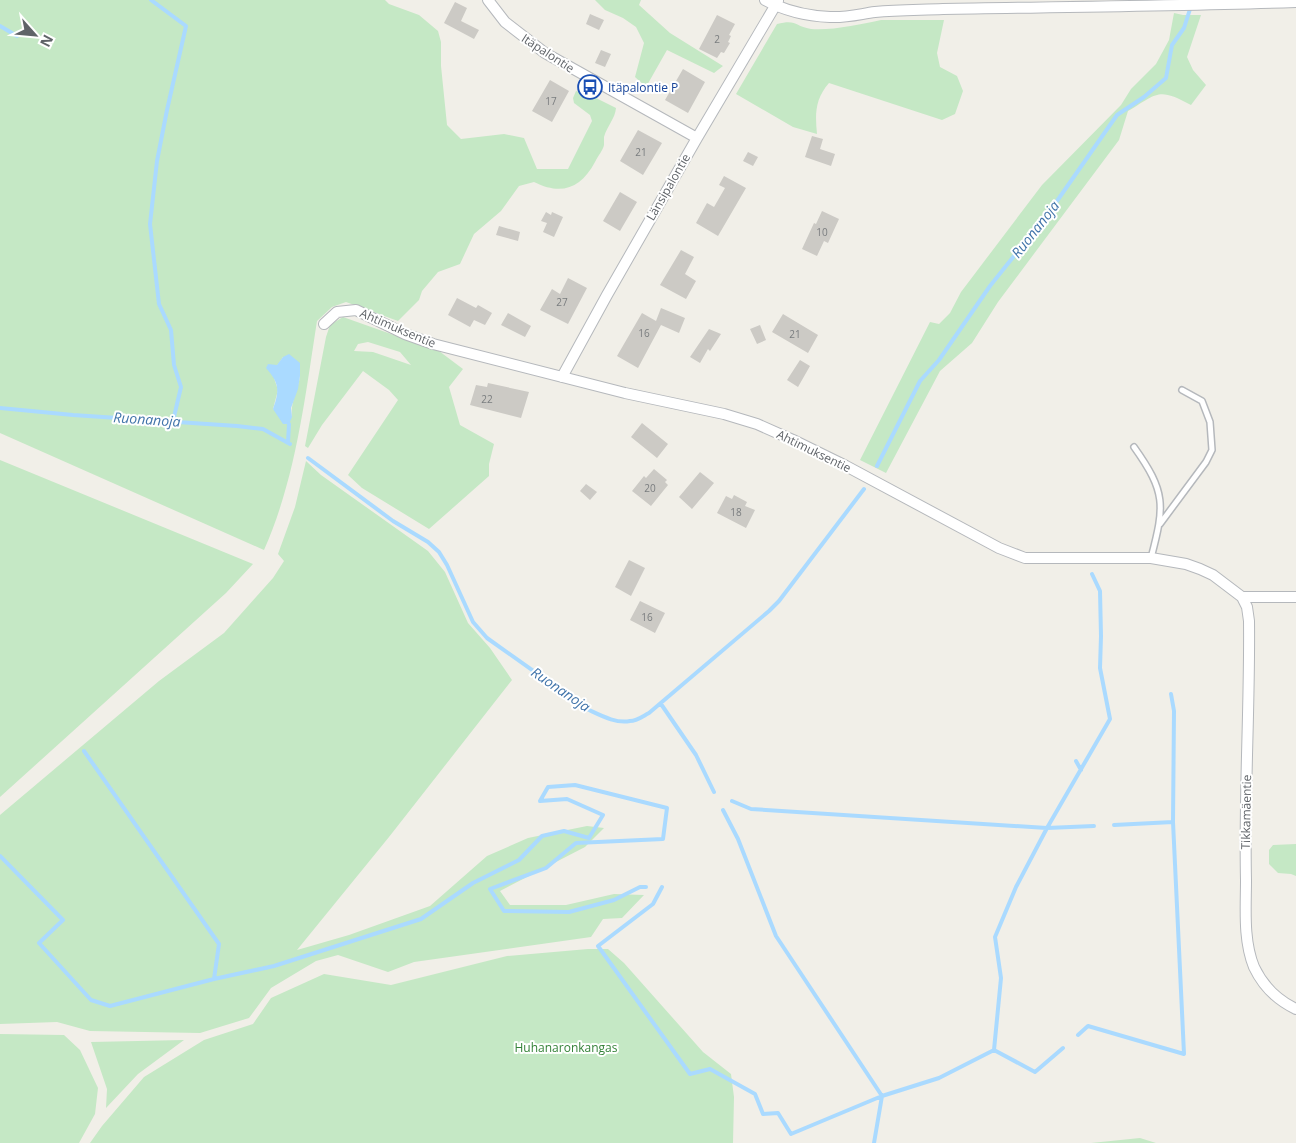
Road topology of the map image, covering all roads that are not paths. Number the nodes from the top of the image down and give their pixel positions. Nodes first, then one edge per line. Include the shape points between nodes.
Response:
1 (488, 0) edge
2 (765, 0) edge
3 (1296, 2) edge
4 (777, 3) edge
5 (696, 138) junction
6 (324, 324) dead end
7 (562, 377) junction
8 (1182, 390) dead end
9 (1134, 447) dead end
10 (1160, 524) junction
11 (1151, 558) junction
12 (1242, 597) junction
13 (1296, 597) edge
14 (1296, 1009) edge

1 - 5 street, Itäpalontie via 504,22 545,53
2 - 4 street
3 - 4 street via 888,11 846,17 796,12
4 - 5 street, Länsipalontie
5 - 7 street, Länsipalontie
6 - 7 street, Ahtimuksentie via 337,312 356,310 433,344
7 - 11 street, Ahtimuksentie via 757,424 846,466 999,548 1025,558
8 - 10 lane via 1202,401 1210,422 1212,450
9 - 10 lane via 1158,488
10 - 11 lane
11 - 12 street, Ahtimuksentie via 1200,569
12 - 13 street
12 - 14 street, Tikkamäentie via 1250,620 1246,929 1252,958 1262,980 1272,994

